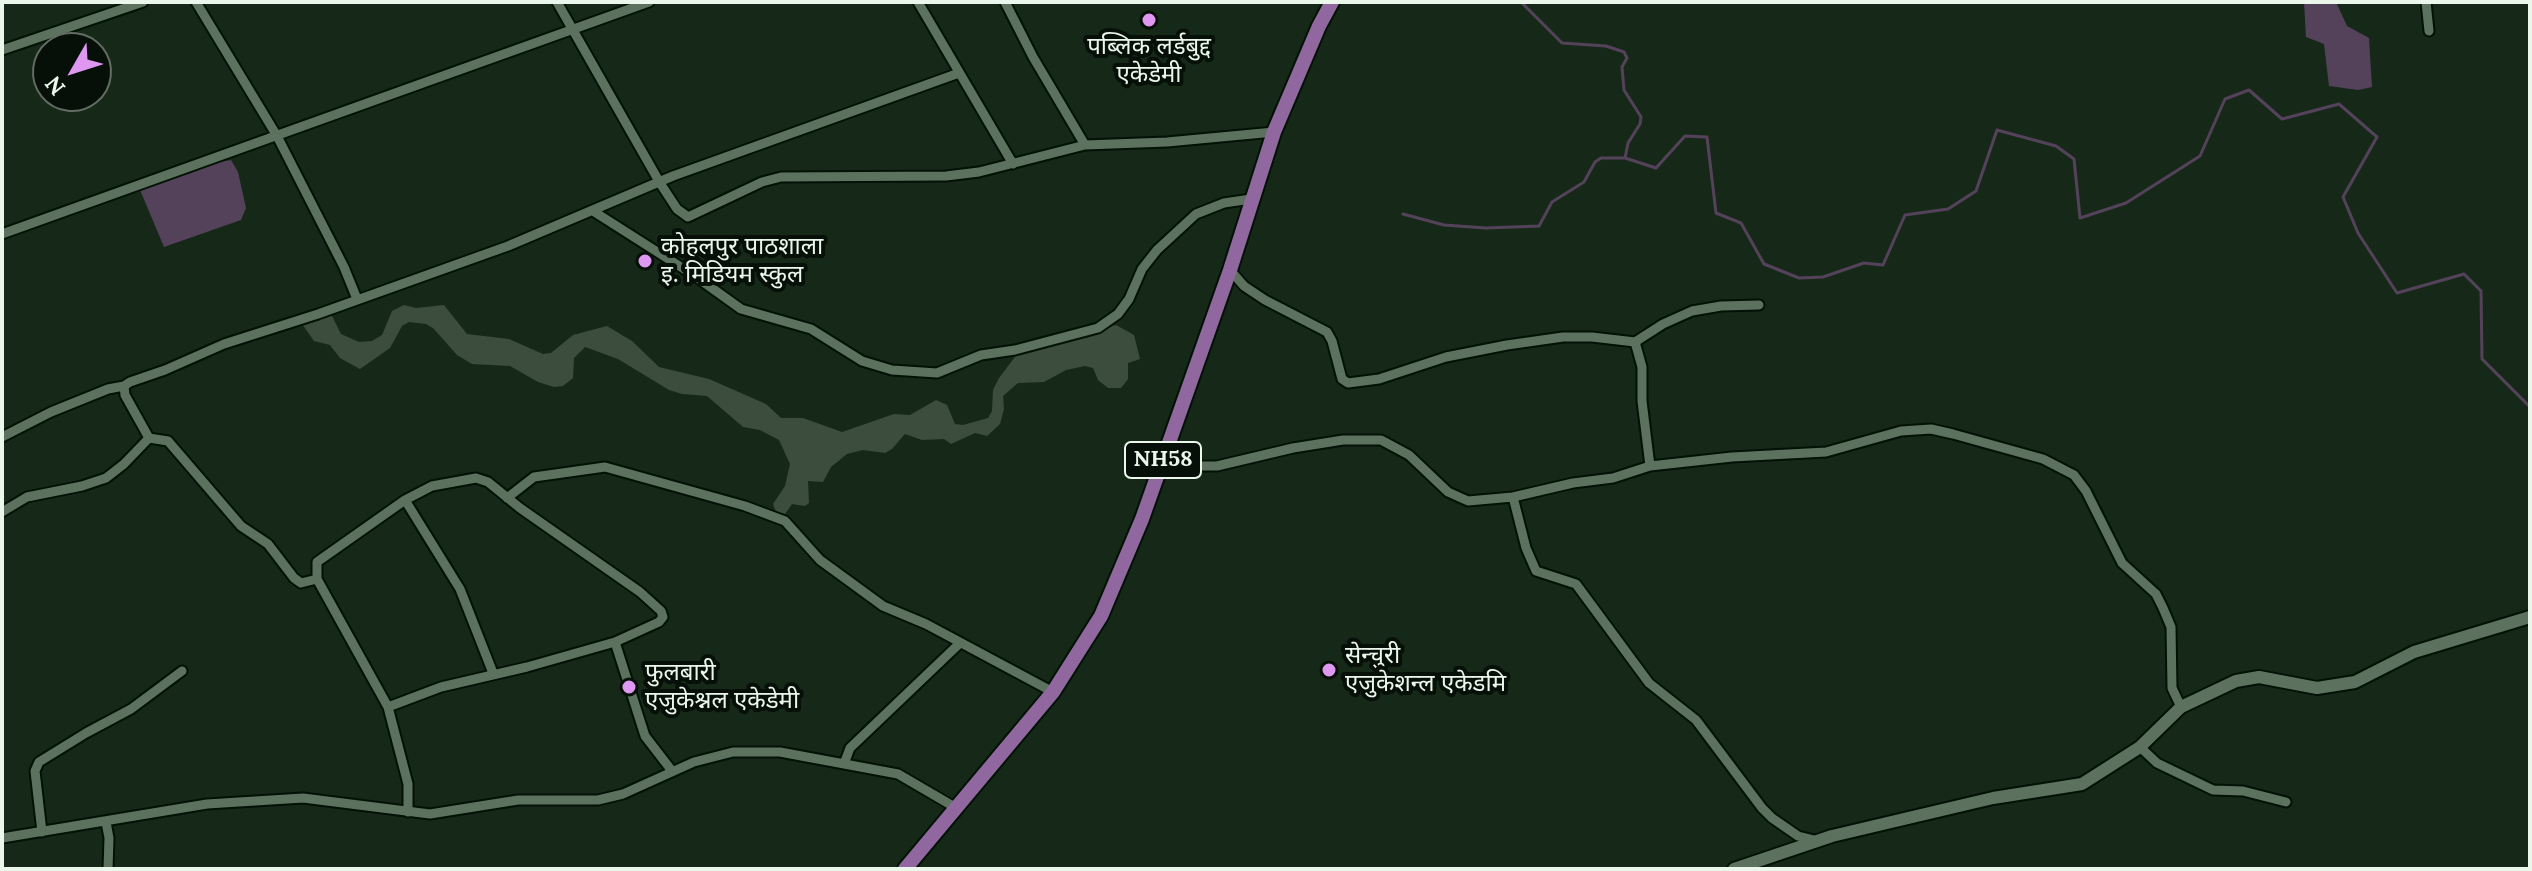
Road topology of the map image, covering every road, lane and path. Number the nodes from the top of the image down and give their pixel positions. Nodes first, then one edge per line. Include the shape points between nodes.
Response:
1 (143, 2) edge
2 (196, 2) edge
3 (557, 2) edge
4 (649, 2) edge
5 (918, 2) edge
6 (1005, 2) edge
7 (1332, 2) edge
8 (2426, 2) edge
9 (573, 28) junction
10 (2429, 31) dead end
11 (2, 50) edge
12 (959, 73) junction
13 (1274, 132) junction
14 (277, 136) junction
15 (1085, 145) junction
16 (1013, 164) junction
17 (660, 183) junction
18 (1251, 199) junction
19 (593, 211) junction
20 (2, 234) edge
21 (1230, 270) junction
22 (357, 299) junction
23 (1759, 305) dead end
24 (1635, 342) junction
25 (124, 386) junction
26 (2, 437) edge
27 (149, 438) junction
28 (1165, 454) junction
29 (1650, 466) junction
30 (1513, 497) junction
31 (507, 498) junction
32 (405, 500) junction
33 (2, 512) edge
34 (317, 579) junction
35 (2530, 617) edge
36 (615, 642) junction
37 (960, 643) junction
38 (182, 671) dead end
39 (493, 673) junction
40 (1053, 692) junction
41 (388, 707) junction
42 (2181, 707) junction
43 (2140, 747) junction
44 (844, 764) junction
45 (672, 771) junction
46 (2286, 802) dead end
47 (958, 809) junction
48 (408, 812) junction
49 (106, 822) junction
50 (42, 832) junction
51 (2, 838) edge
52 (1818, 841) junction
53 (108, 869) edge
54 (905, 869) edge
55 (1734, 869) edge

1 - 11 street
2 - 14 street
3 - 9 street
4 - 9 street
5 - 12 street
6 - 15 street
7 - 13 main road, NH58
8 - 10 street
9 - 14 street
9 - 17 street
12 - 16 street
12 - 17 street
13 - 15 street
13 - 18 main road, NH58
14 - 20 street
14 - 22 street
15 - 16 street
16 - 17 street via 946,176 781,177 688,217
17 - 19 street
18 - 19 street via 1196,214 1157,250 1118,314 1098,328 981,355 937,373 892,370 862,361 811,329 741,309
18 - 21 main road, NH58
19 - 22 street
21 - 24 street via 1265,300 1327,332 1342,379 1348,383 1521,343 1577,337
21 - 28 main road, NH58
22 - 25 street via 224,344
23 - 24 street via 1692,311
24 - 29 street
25 - 26 street via 51,412
25 - 27 street
27 - 33 street via 106,478 27,497
27 - 34 street via 168,441 294,578 301,583
28 - 30 street via 1197,466 1217,466 1343,440 1381,440 1409,455 1448,492 1468,501
28 - 40 main road, NH58 via 1101,616
29 - 30 street
29 - 42 street via 1826,452 1901,431 1931,429 2043,459 2074,475 2122,563 2156,594 2171,627 2172,688
30 - 52 street via 1536,571 1576,584 1649,683 1696,720 1762,808 1798,836
31 - 32 street via 476,478 432,486
31 - 36 street via 661,611 659,622
31 - 37 street via 534,477 605,467 745,506 785,521 820,560 883,606
32 - 34 street via 317,562
32 - 39 street via 460,589
34 - 41 street
35 - 42 street via 2414,652 2355,682 2317,688 2259,677 2236,681
36 - 39 street
36 - 45 street via 645,736
37 - 40 street
37 - 44 street via 850,748
38 - 50 street via 131,709 39,762 35,771
39 - 41 street
40 - 47 main road, NH58
41 - 48 street via 408,784
42 - 43 street
43 - 46 street via 2157,763 2213,790
43 - 52 street via 2082,784 1993,798
44 - 45 street via 780,752 733,752
44 - 47 street via 898,774
45 - 48 street via 598,800 518,800 430,814
47 - 54 main road, NH58
48 - 49 street via 303,798 173,808
49 - 50 street
49 - 53 street
50 - 51 street
52 - 55 street

